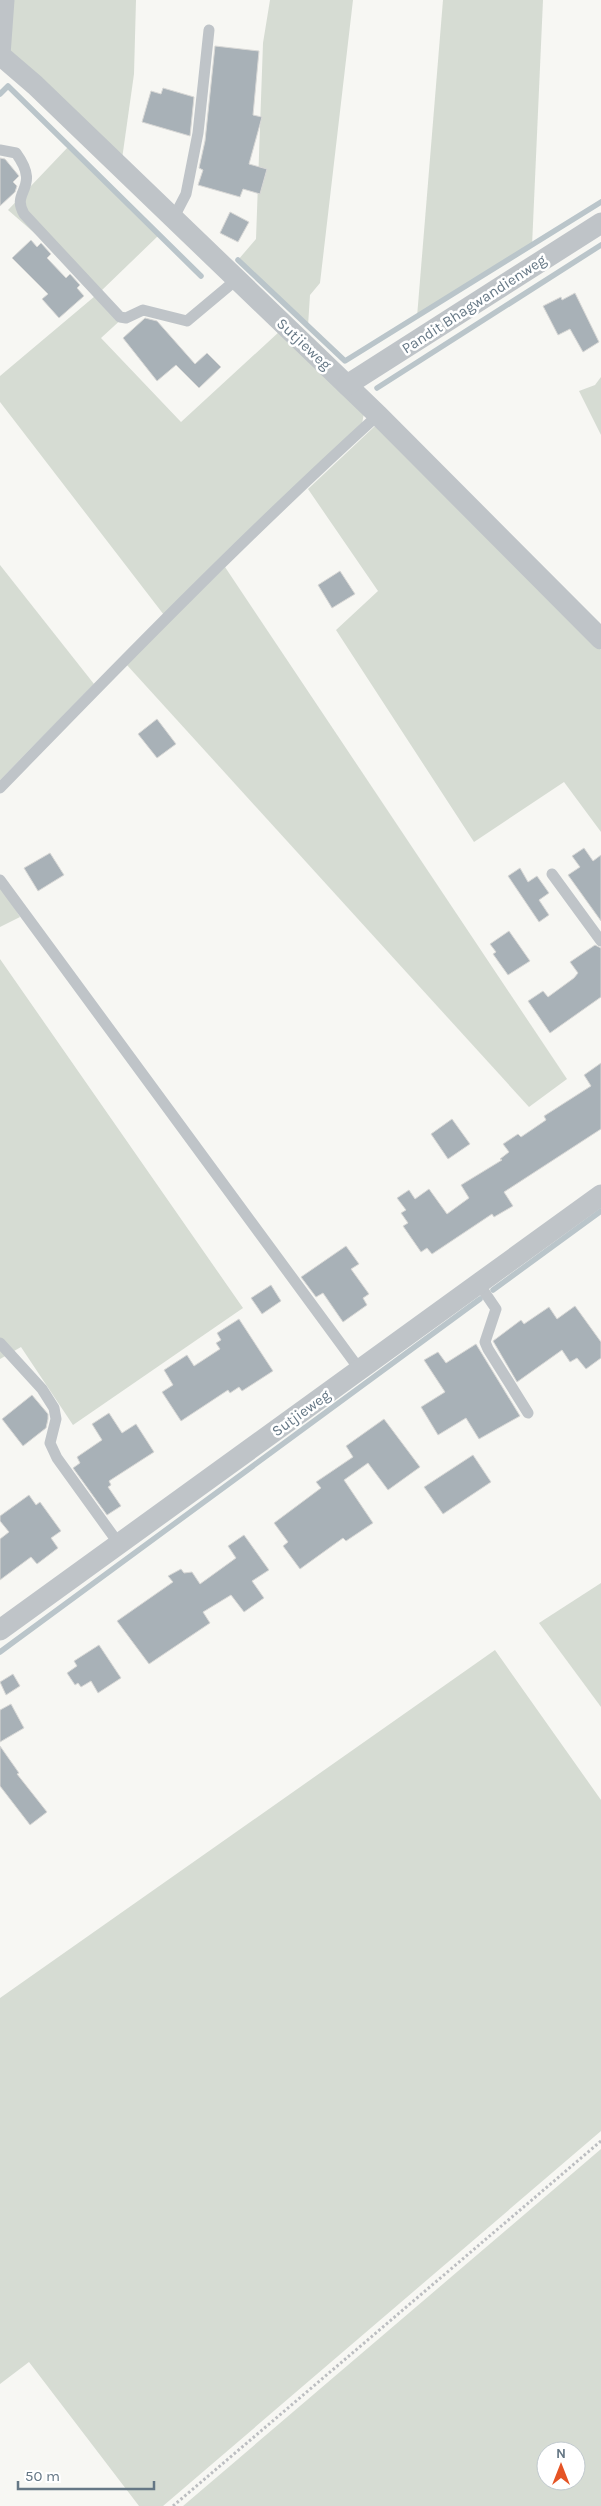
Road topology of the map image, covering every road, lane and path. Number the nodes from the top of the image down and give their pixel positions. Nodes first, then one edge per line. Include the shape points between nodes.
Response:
1 (4, 0) edge
2 (209, 30) dead end
3 (0, 55) edge
4 (0, 150) edge
5 (173, 219) junction
6 (601, 223) edge
7 (236, 280) junction
8 (347, 385) junction
9 (378, 415) junction
10 (601, 639) edge
11 (0, 788) edge
12 (552, 874) dead end
13 (0, 880) edge
14 (601, 941) edge
15 (601, 1195) edge
16 (479, 1284) junction
17 (0, 1343) edge
18 (360, 1370) junction
19 (528, 1412) dead end
20 (119, 1544) junction
21 (0, 1630) edge
22 (601, 2141) edge
23 (173, 2506) edge

1 - 3 street
2 - 5 lane via 198,133 186,194
3 - 5 street, Sutjieweg
4 - 7 lane via 16,153 26,167 28,179 20,198 24,214 120,317 126,318 143,310 187,321
5 - 7 street, Sutjieweg
6 - 8 street, Pandit Bhagwandienweg
7 - 8 street, Sutjieweg
8 - 9 street, Sutjieweg
9 - 10 street, Sutjieweg
9 - 11 lane via 300,486
12 - 14 lane
13 - 18 lane
15 - 16 street, Sutjieweg
16 - 18 street, Sutjieweg
16 - 19 lane via 496,1309 485,1342
17 - 20 lane via 42,1389 54,1408 56,1419 50,1443 57,1458
18 - 20 street, Sutjieweg
20 - 21 street, Sutjieweg
22 - 23 path

